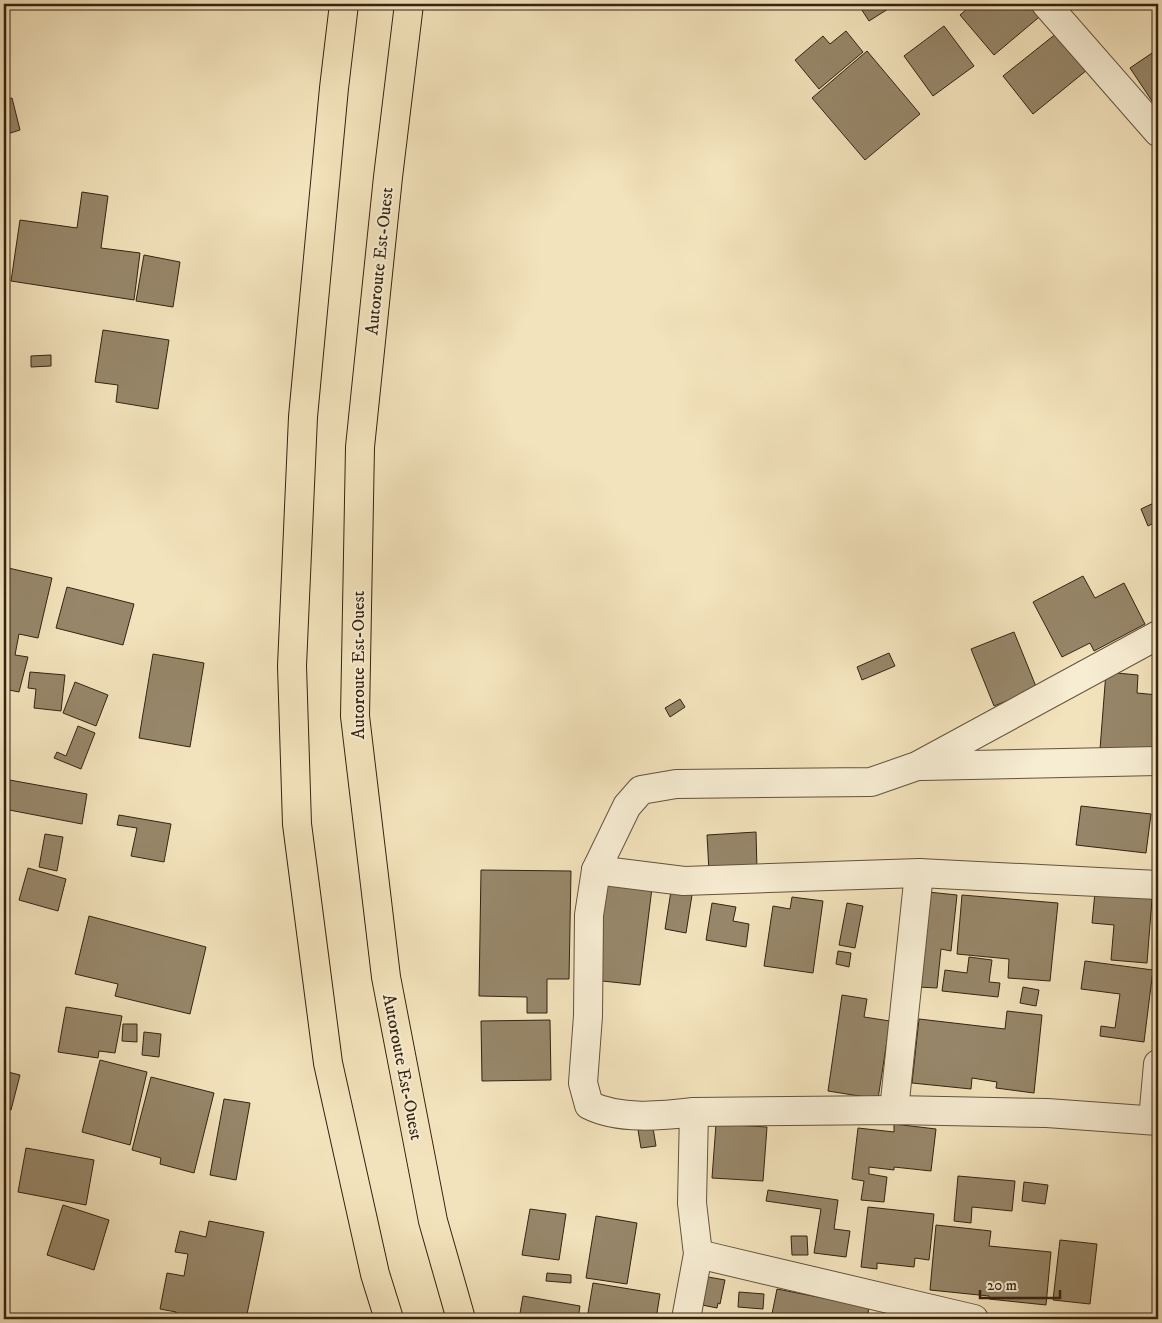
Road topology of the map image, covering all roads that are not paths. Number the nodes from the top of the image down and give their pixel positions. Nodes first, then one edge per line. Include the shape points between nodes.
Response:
1 (344, 4) edge
2 (409, 4) edge
3 (1046, 4) edge
4 (1158, 132) edge
5 (1158, 634) edge
6 (1158, 761) edge
7 (917, 766) junction
8 (596, 870) junction
9 (919, 873) junction
10 (1158, 885) edge
11 (1158, 1064) edge
12 (894, 1110) junction
13 (694, 1112) junction
14 (1156, 1121) edge
15 (698, 1254) junction
16 (389, 1319) edge
17 (461, 1319) edge
18 (686, 1319) edge
19 (974, 1319) edge

1 - 16 highway via 304,417 292,666 297,824 328,1063 375,1274
2 - 17 highway, Autoroute Est-Ouest via 360,447 355,716 386,978 433,1220
3 - 4 street
5 - 7 street
6 - 7 street
7 - 8 street via 871,782 676,784 641,790 627,806
8 - 9 street via 684,881
8 - 13 street via 590,916 583,1083 588,1105 604,1113 667,1116
9 - 10 street
9 - 12 street
11 - 14 street
12 - 13 street
12 - 14 street via 1048,1113
13 - 15 street via 692,1203
15 - 18 street
15 - 19 street

